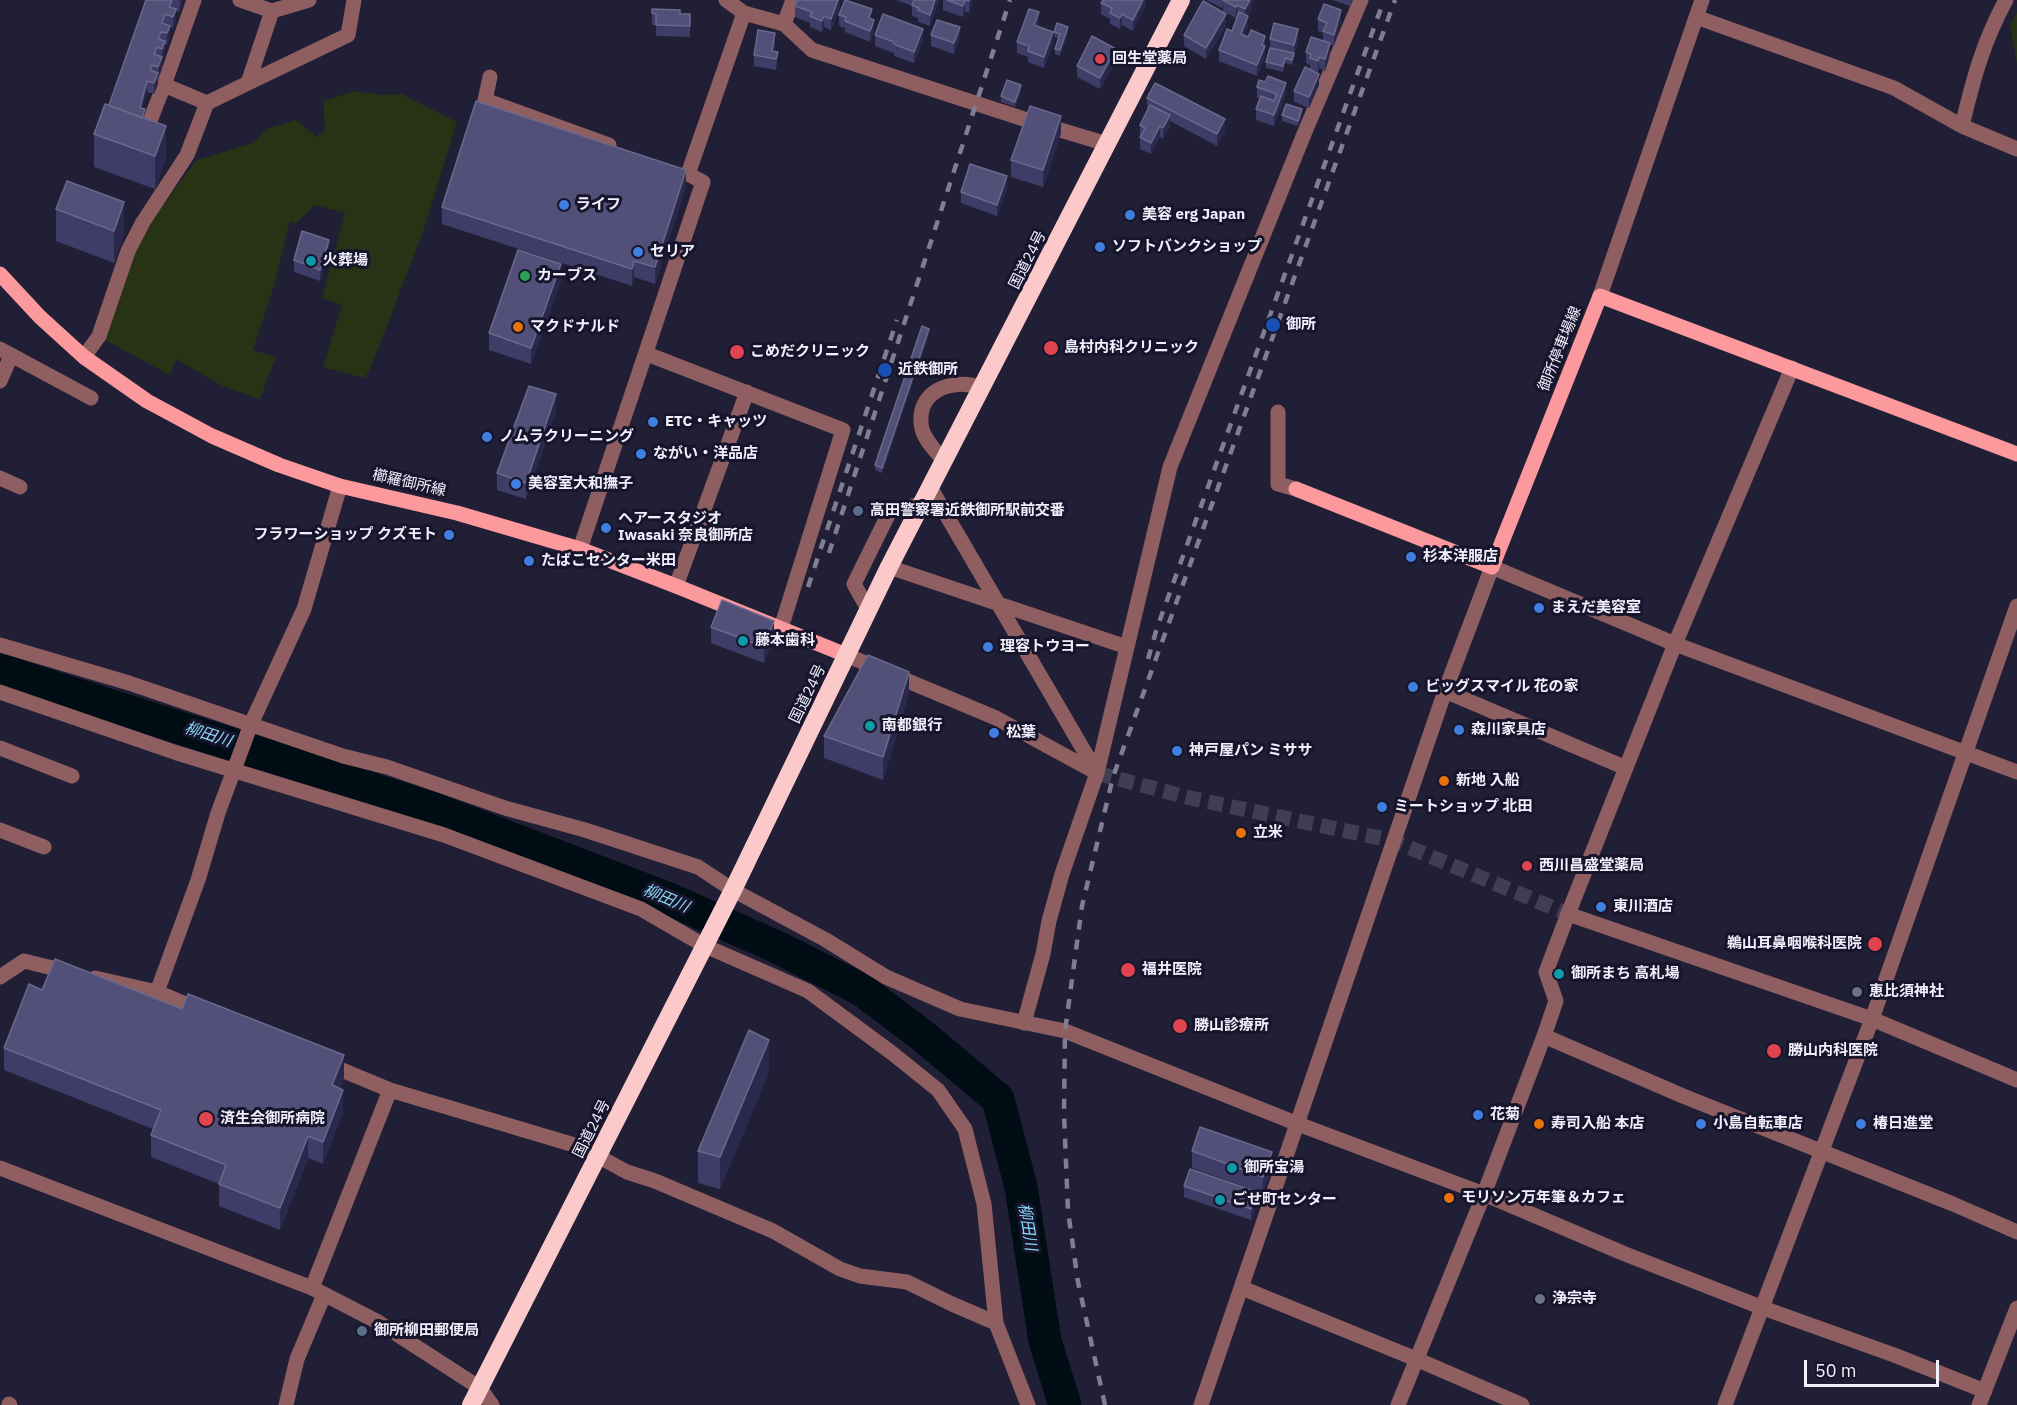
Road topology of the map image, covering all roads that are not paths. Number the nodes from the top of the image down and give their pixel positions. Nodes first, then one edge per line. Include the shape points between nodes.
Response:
1 (194, 0) edge
2 (240, 0) edge
3 (309, 0) edge
4 (354, 0) edge
5 (726, 0) edge
6 (794, 0) edge
7 (1180, 0) edge
8 (1361, 0) edge
9 (1702, 0) edge
10 (2006, 0) edge
11 (272, 11) junction
12 (744, 13) junction
13 (1696, 17) junction
14 (784, 24) junction
15 (490, 77) dead end
16 (248, 83) junction
17 (164, 85) junction
18 (207, 103) junction
19 (148, 126) edge
20 (1962, 126) junction
21 (1107, 144) junction
22 (2017, 149) edge
23 (624, 151) edge
24 (1, 278) edge
25 (1600, 296) junction
26 (6, 353) edge
27 (647, 354) junction
28 (84, 357) junction
29 (1792, 368) junction
30 (0, 381) edge
31 (982, 388) junction
32 (747, 392) junction
33 (91, 398) dead end
34 (1278, 412) dead end
35 (2017, 454) edge
36 (943, 460) junction
37 (0, 478) edge
38 (340, 486) junction
39 (20, 487) dead end
40 (930, 488) junction
41 (1296, 489) joint
42 (921, 505) junction
43 (580, 549) junction
44 (889, 567) junction
45 (1492, 567) junction
46 (676, 586) junction
47 (998, 605) junction
48 (2017, 606) edge
49 (868, 609) junction
50 (781, 628) junction
51 (1675, 644) junction
52 (0, 645) edge
53 (1127, 647) junction
54 (846, 656) junction
55 (1445, 691) junction
56 (0, 692) edge
57 (250, 724) junction
58 (0, 748) edge
59 (1965, 752) junction
60 (1626, 768) junction
61 (234, 770) junction
62 (2017, 772) edge
63 (1097, 773) junction
64 (72, 776) dead end
65 (0, 830) edge
66 (44, 848) dead end
67 (730, 896) junction
68 (1568, 914) junction
69 (707, 940) junction
70 (0, 977) edge
71 (157, 992) junction
72 (1872, 1019) junction
73 (222, 1020) edge
74 (1024, 1023) junction
75 (1544, 1036) junction
76 (310, 1056) edge
77 (2017, 1080) edge
78 (390, 1090) junction
79 (1298, 1124) junction
80 (1821, 1150) junction
81 (598, 1156) junction
82 (0, 1168) edge
83 (1484, 1194) junction
84 (2017, 1232) edge
85 (1242, 1288) junction
86 (318, 1292) junction
87 (1763, 1308) junction
88 (2017, 1308) edge
89 (996, 1323) junction
90 (1416, 1359) junction
91 (480, 1388) junction
92 (1981, 1401) edge
93 (286, 1405) edge
94 (471, 1405) edge
95 (492, 1405) edge
96 (1028, 1405) edge
97 (1201, 1405) edge
98 (1398, 1405) edge
99 (1522, 1405) edge
100 (1725, 1405) edge

1 - 17 street
2 - 11 street
3 - 11 street
4 - 16 street via 348,35
5 - 12 street
6 - 14 street
7 - 21 highway, 国道24号
8 - 53 street via 1170,467
9 - 13 street
10 - 20 street via 1990,29
11 - 16 street
12 - 14 street
12 - 27 street via 683,172 703,182
13 - 20 street via 1893,88
13 - 25 street
14 - 21 street via 812,50
15 - 23 street via 484,100
16 - 18 street
17 - 18 street
17 - 19 street
18 - 28 street via 187,155 128,251 99,336
20 - 22 street
21 - 31 highway, 国道24号
24 - 28 main road, 櫛羅御所線
25 - 29 main road, 御所停車場線
25 - 45 main road, 御所停車場線
26 - 30 street
26 - 33 street
27 - 32 street
27 - 43 street
28 - 38 main road, 櫛羅御所線 via 147,401 212,436
29 - 35 main road, 御所停車場線
29 - 51 street
31 - 36 highway, 国道24号
31 - 36 street via 963,384 941,387 924,402 922,429
32 - 46 street
32 - 50 street via 843,430
34 - 41 street via 1278,484
36 - 40 highway, 国道24号
37 - 39 street
38 - 43 main road, 櫛羅御所線 via 457,513
38 - 57 street via 304,609
40 - 42 highway, 国道24号
40 - 47 street
41 - 45 main road
42 - 44 highway, 国道24号
42 - 49 street via 891,509 854,584
43 - 46 main road, 櫛羅御所線
44 - 47 street
44 - 49 highway, 国道24号
45 - 51 street
45 - 55 street
46 - 50 main road, 櫛羅御所線
47 - 53 street
47 - 63 street
48 - 59 street
49 - 54 highway, 国道24号
50 - 54 main road, 櫛羅御所線
51 - 59 street
51 - 60 street
52 - 57 street
53 - 63 street
54 - 63 street via 996,718
54 - 67 highway, 国道24号
55 - 60 street
55 - 79 street
56 - 61 street
57 - 61 street
57 - 67 street via 698,867
58 - 64 street
59 - 62 street
59 - 72 street
60 - 68 street
61 - 69 street via 444,836 641,909
61 - 71 street
63 - 74 street via 1062,874
65 - 66 street
67 - 69 highway, 国道24号
67 - 74 street via 826,940 886,977 960,1008
68 - 72 street
68 - 75 street via 1546,972 1556,1001
69 - 81 highway, 国道24号
69 - 89 street via 808,991 938,1090 965,1129 979,1183
70 - 71 street via 24,961
71 - 73 street
72 - 77 street
72 - 80 street
74 - 79 street via 1065,1031
75 - 80 street
75 - 83 street
76 - 78 street
78 - 81 street via 581,1147
78 - 86 street
79 - 83 street
79 - 85 street
80 - 84 street
80 - 87 street
81 - 89 street via 627,1172 773,1231 840,1269 860,1276 907,1282
81 - 91 highway, 国道24号
82 - 86 street
83 - 87 street
83 - 90 street
85 - 90 street
85 - 97 street
86 - 91 street via 378,1322
86 - 93 street
87 - 92 street via 1894,1355
87 - 100 street
88 - 92 street
89 - 96 street
90 - 98 street
90 - 99 street
91 - 94 highway, 国道24号
91 - 95 street

